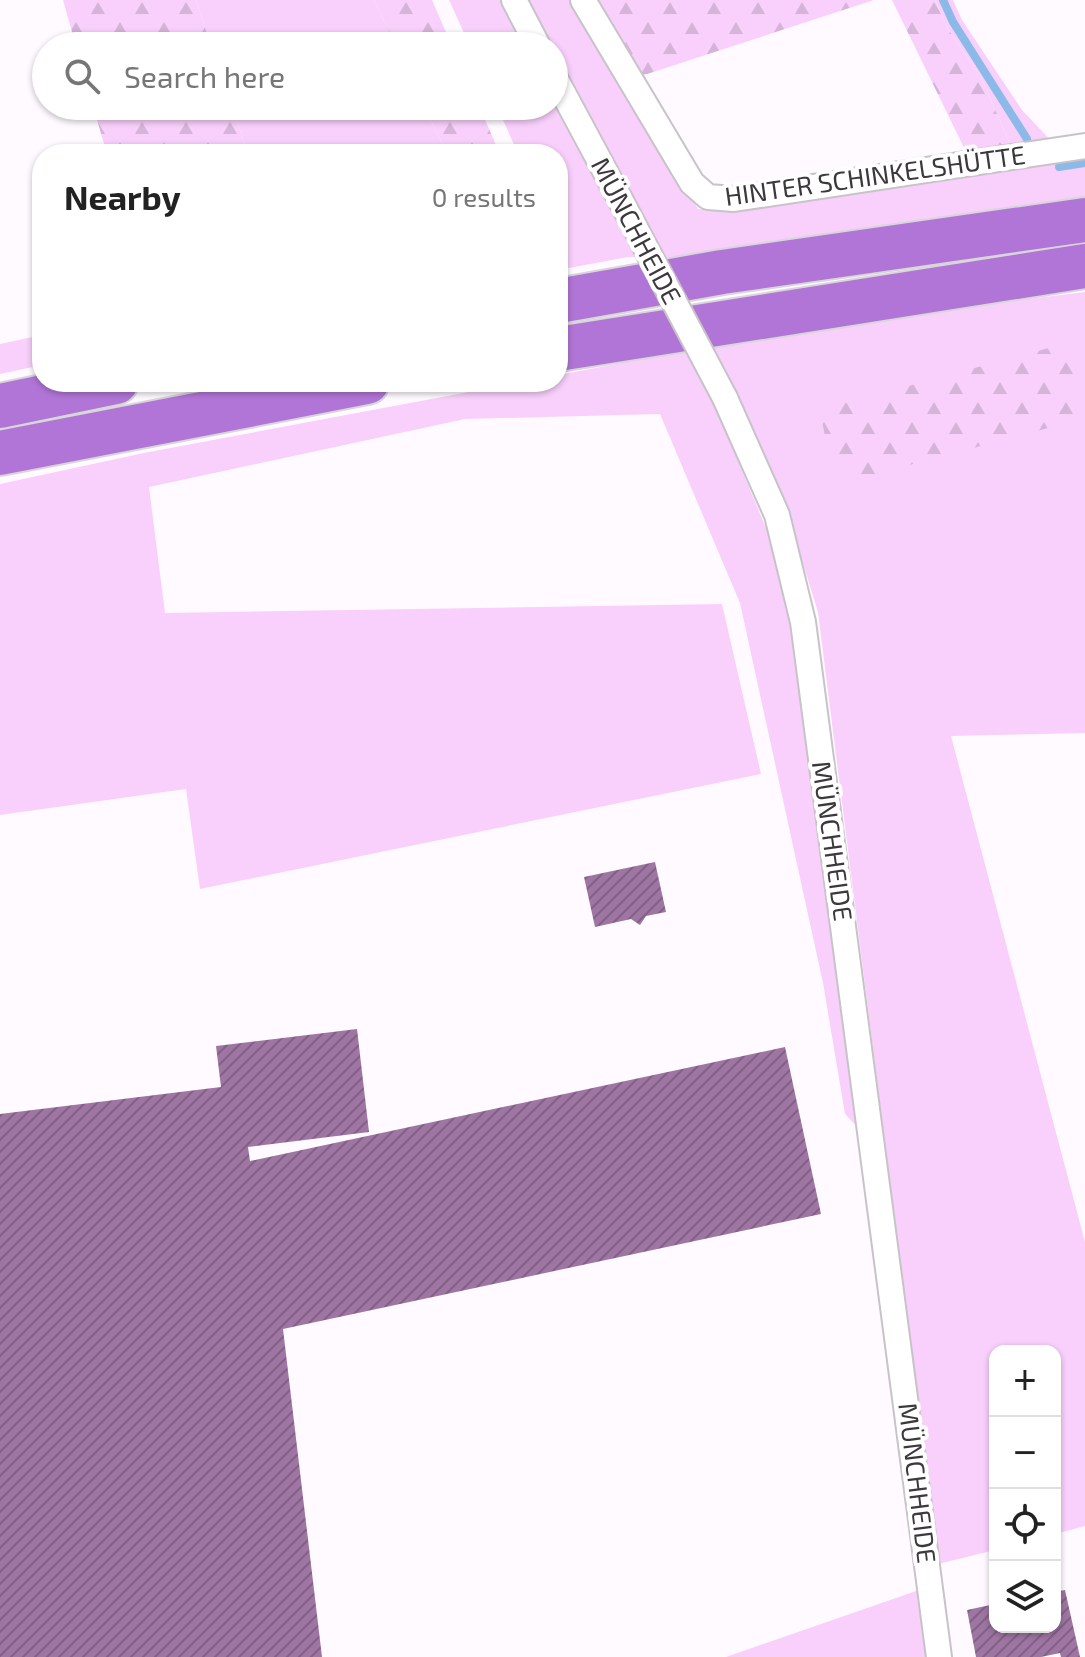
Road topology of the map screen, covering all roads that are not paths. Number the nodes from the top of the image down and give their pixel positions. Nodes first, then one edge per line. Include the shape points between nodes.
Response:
1 (514, 0) edge
2 (583, 0) edge
3 (531, 32) edge
4 (568, 102) edge
5 (1085, 146) edge
6 (1085, 220) edge
7 (1085, 266) edge
8 (568, 299) edge
9 (568, 347) edge
10 (68, 392) edge
11 (315, 392) edge
12 (0, 406) edge
13 (0, 453) edge
14 (939, 1657) edge

1 - 3 street
2 - 5 street, HINTER SCHINKELSHÜTTE via 692,183 713,199
4 - 14 street, MÜNCHHEIDE, bridge via 725,398 777,515 803,622
6 - 8 highway
7 - 9 highway
10 - 12 highway
11 - 13 highway

